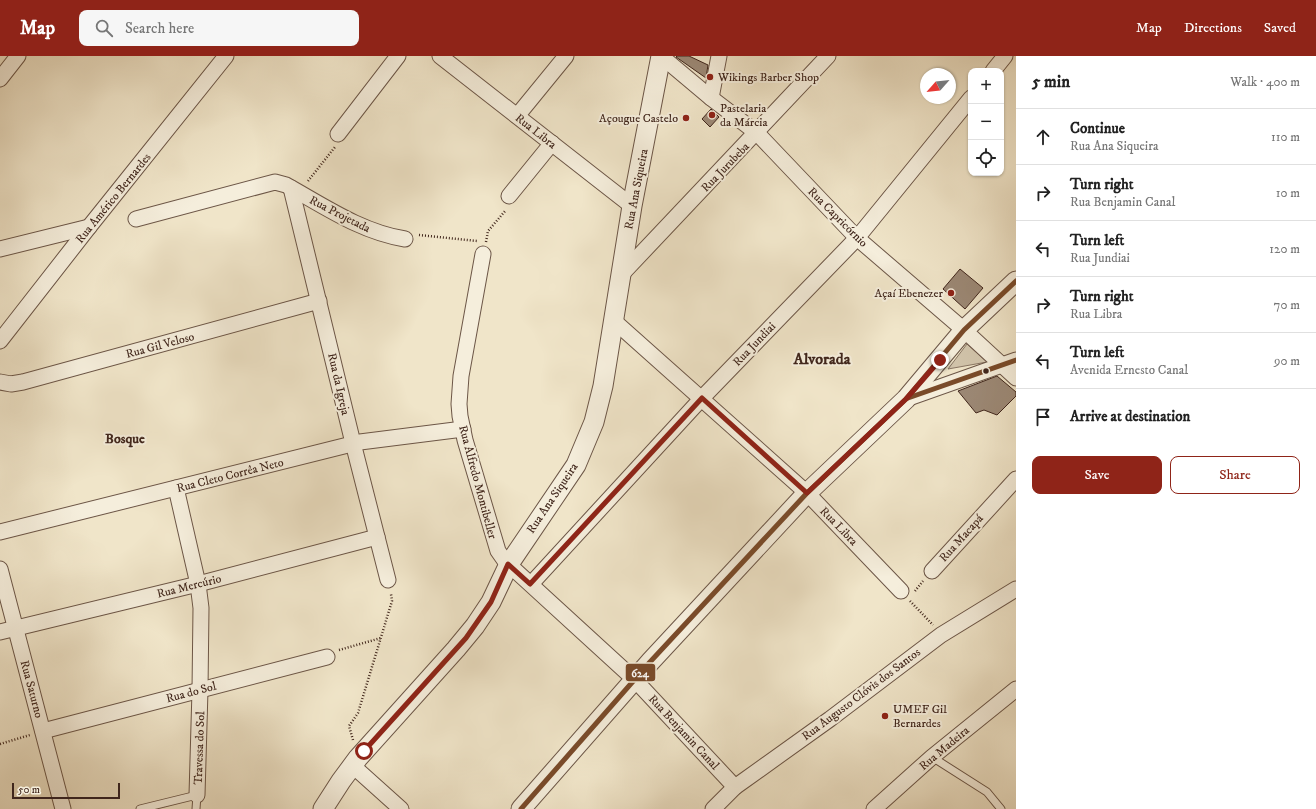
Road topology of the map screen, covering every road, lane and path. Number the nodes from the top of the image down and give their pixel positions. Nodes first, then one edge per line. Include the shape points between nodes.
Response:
1 (18, 56) edge
2 (226, 56) edge
3 (398, 56) edge
4 (440, 56) edge
5 (566, 56) edge
6 (661, 56) edge
7 (719, 56) edge
8 (828, 56) edge
9 (1006, 56) edge
10 (1016, 64) edge
11 (996, 68) edge
12 (0, 79) edge
13 (711, 98) junction
14 (968, 102) edge
15 (517, 116) junction
16 (757, 133) junction
17 (338, 134) dead end
18 (552, 143) junction
19 (291, 188) junction
20 (509, 201) joint
21 (632, 206) junction
22 (136, 219) dead end
23 (89, 227) junction
24 (857, 238) junction
25 (405, 239) joint
26 (482, 246) junction
27 (0, 249) edge
28 (620, 276) junction
29 (1016, 281) edge
30 (319, 301) junction
31 (613, 320) junction
32 (964, 330) junction
33 (0, 341) edge
34 (1016, 360) edge
35 (1001, 365) junction
36 (1016, 378) edge
37 (2, 385) edge
38 (702, 398) junction
39 (906, 399) junction
40 (463, 428) junction
41 (353, 443) junction
42 (1016, 478) edge
43 (176, 488) junction
44 (807, 493) junction
45 (0, 532) edge
46 (377, 537) junction
47 (508, 564) junction
48 (0, 569) edge
49 (932, 571) joint
50 (388, 580) dead end
51 (198, 584) junction
52 (530, 584) junction
53 (1016, 589) edge
54 (904, 595) junction
55 (392, 601) dead end
56 (15, 628) junction
57 (0, 632) edge
58 (941, 635) junction
59 (381, 638) junction
60 (327, 657) joint
61 (635, 680) junction
62 (1016, 689) edge
63 (200, 690) junction
64 (43, 731) junction
65 (0, 744) edge
66 (932, 757) junction
67 (358, 758) junction
68 (735, 787) junction
69 (197, 802) edge
70 (63, 809) edge
71 (140, 809) edge
72 (323, 809) edge
73 (401, 809) edge
74 (521, 809) edge
75 (713, 809) edge
76 (874, 809) edge
77 (1001, 809) edge

1 - 12 street
2 - 23 street, Rua Américo Bernardes
3 - 17 street
4 - 15 street, Rua Libra
5 - 15 street
6 - 13 street, Rua Capricórnio
6 - 21 street, Rua Ana Siqueira
7 - 13 street
8 - 16 street, Rua Jurubeba
9 - 10 street
9 - 11 street
13 - 16 street, Rua Capricórnio
14 - 24 street, Rua Jundiai
15 - 18 street, Rua Libra
16 - 24 street, Rua Capricórnio
16 - 28 street, Rua Jurubeba
18 - 20 street
18 - 21 street, Rua Libra
19 - 22 street, Rua Projetada via 270,182
19 - 25 street, Rua Projetada via 359,225
19 - 30 street, Rua da Igreja
20 - 26 path via 488,231
21 - 28 street, Rua Ana Siqueira
23 - 27 street
23 - 33 street, Rua Américo Bernardes
24 - 32 street, Rua Capricórnio
24 - 38 street, Rua Jundiai
25 - 26 path via 417,234
26 - 40 street, Rua Alfredo Montibeller via 461,376 460,404
28 - 31 street, Rua Ana Siqueira
29 - 32 street
30 - 37 street, Rua Gil Veloso via 23,382
30 - 41 street, Rua da Igreja
31 - 38 street, Rua Libra
31 - 47 street, Rua Ana Siqueira via 594,422 576,465
32 - 35 street, Rua Capricórnio
32 - 39 street
34 - 35 street
35 - 36 street, Rua Capricórnio
35 - 39 street
38 - 44 street, Rua Libra
38 - 52 street, Rua Jundiai
39 - 44 street
40 - 41 street, Rua Cleto Corrêa Neto
40 - 47 street, Rua Alfredo Montibeller via 495,544
41 - 43 street, Rua Cleto Corrêa Neto
41 - 46 street, Rua da Igreja
42 - 49 street, Rua Macapá
43 - 45 street, Rua Cleto Corrêa Neto
43 - 51 street, Travessa do Sol
44 - 54 street, Rua Libra
44 - 61 street
46 - 50 street, Rua da Igreja
46 - 51 street, Rua Mercúrio
47 - 52 street, Rua Benjamin Canal
47 - 67 street, Rua Ana Siqueira via 491,602 466,638
48 - 56 street, Rua Saturno
49 - 54 path, Rua Macapá
51 - 56 street, Rua Mercúrio
51 - 63 street, Travessa do Sol via 201,608
52 - 61 street, Rua Benjamin Canal
53 - 58 street, Rua Augusto Clóvis dos Santos
54 - 58 path
55 - 59 path
56 - 57 street, Rua Mercúrio
56 - 64 street, Rua Saturno
58 - 68 street, Rua Augusto Clóvis dos Santos
59 - 60 path via 335,651
59 - 67 path via 358,713 349,726
60 - 63 street, Rua do Sol
61 - 68 street, Rua Benjamin Canal
61 - 74 street
62 - 66 street, Rua Madeira
63 - 64 street, Rua do Sol
63 - 69 street, Travessa do Sol
64 - 65 path
64 - 70 street, Rua Saturno
66 - 76 street, Rua Madeira
66 - 77 lane via 987,792
67 - 72 street, Rua Ana Siqueira
67 - 73 street
68 - 75 street, Rua Augusto Clóvis dos Santos
69 - 71 lane, Travessa do Sol

